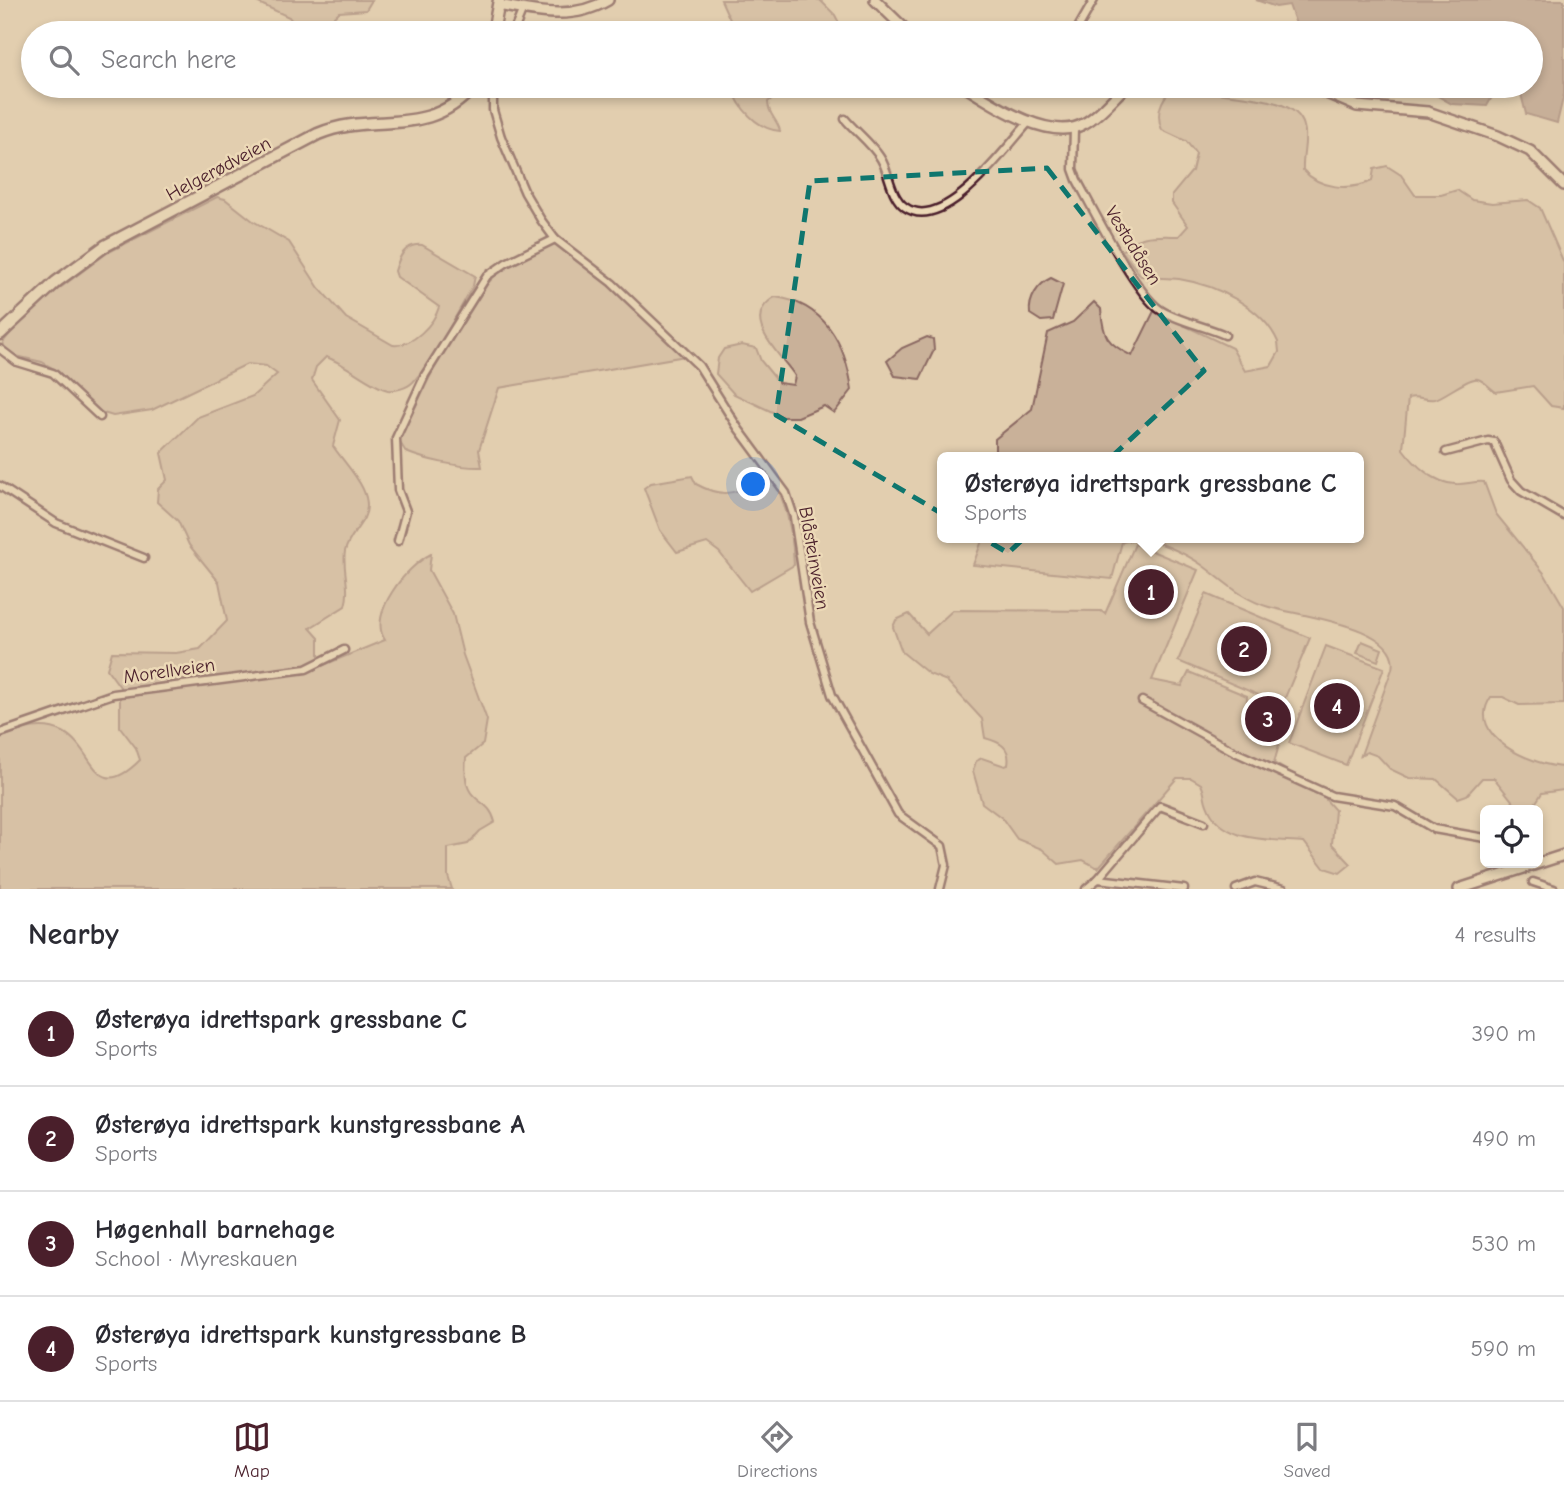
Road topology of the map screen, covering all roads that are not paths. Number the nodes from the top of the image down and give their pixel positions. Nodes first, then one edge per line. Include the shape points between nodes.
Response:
1 (608, 0) edge
2 (874, 0) edge
3 (1094, 0) edge
4 (498, 3) edge
5 (523, 9) junction
6 (495, 21) edge
7 (518, 21) edge
8 (896, 21) edge
9 (1082, 21) edge
10 (460, 98) edge
11 (493, 98) edge
12 (986, 98) edge
13 (1113, 98) edge
14 (1338, 98) edge
15 (845, 119) dead end
16 (1029, 122) junction
17 (1074, 128) junction
18 (1564, 185) edge
19 (555, 239) junction
20 (0, 334) edge
21 (1224, 335) dead end
22 (0, 349) edge
23 (100, 417) dead end
24 (1446, 452) dead end
25 (0, 486) edge
26 (1564, 516) edge
27 (398, 541) dead end
28 (144, 558) dead end
29 (344, 650) dead end
30 (1142, 701) dead end
31 (0, 733) edge
32 (1204, 823) dead end
33 (1480, 837) edge
34 (1564, 855) edge
35 (1543, 860) edge
36 (1507, 868) edge
37 (1098, 879) junction
38 (1533, 881) dead end
39 (940, 889) edge
40 (1086, 889) edge
41 (1184, 889) edge
42 (1236, 889) edge
43 (1284, 889) edge
44 (1460, 889) edge
45 (1554, 889) edge

1 - 5 street via 570,14
2 - 8 street
3 - 9 street
4 - 5 street
4 - 6 main road
5 - 7 street
10 - 20 main road, Helgerødveien via 420,119 351,123 300,143 105,246 56,282
11 - 19 street, Blåsteinveien via 511,164
12 - 16 street
13 - 17 street
14 - 18 street via 1357,106 1428,112 1499,136 1530,151
15 - 16 street via 881,159 904,207 932,213 968,189
16 - 17 street via 1053,129
17 - 21 street, Vestadåsen via 1077,180 1153,304 1169,315
19 - 27 street via 487,276 425,375 396,438 398,490 406,510
19 - 39 street, Blåsteinveien via 612,283 699,366 786,493 810,622 832,695 898,814 942,846 946,865
22 - 23 street via 17,362 53,373
24 - 26 street via 1494,442 1521,491
25 - 28 street via 56,523
29 - 31 street, Morellveien via 306,669 113,695
30 - 33 street via 1236,752 1332,796 1395,806 1434,829
32 - 37 street via 1160,806
34 - 35 street
36 - 44 street
37 - 40 street
37 - 41 street
38 - 45 street
42 - 43 street via 1255,882

